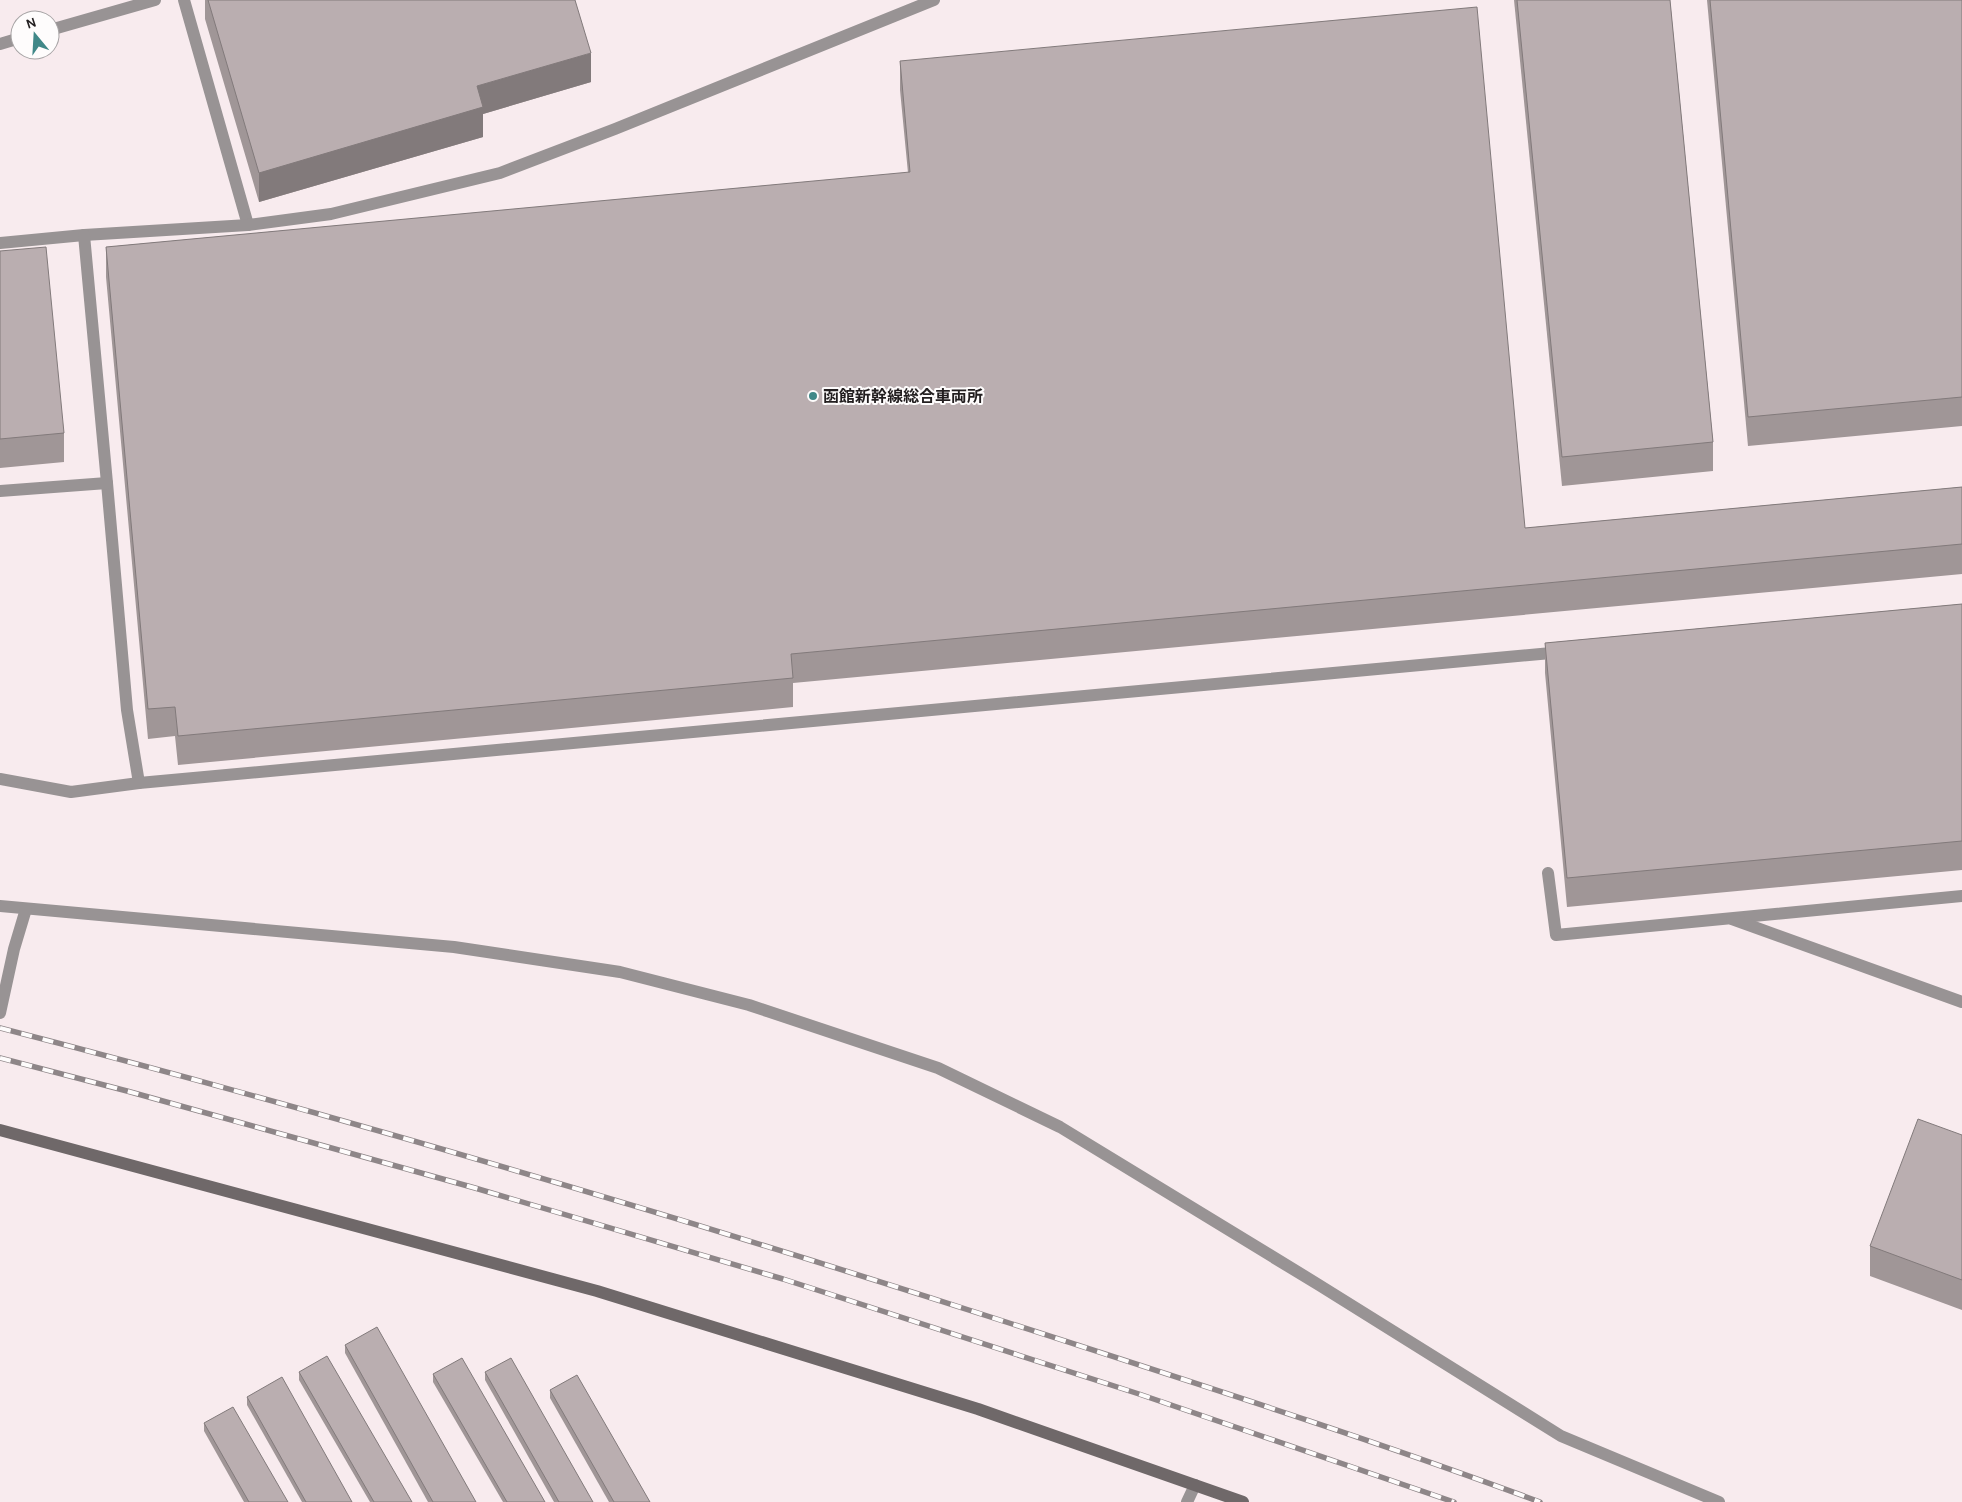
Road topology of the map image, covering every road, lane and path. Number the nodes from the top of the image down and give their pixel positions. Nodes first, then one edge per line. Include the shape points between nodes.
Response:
1 (155, 0) edge
2 (184, 0) edge
3 (934, 0) edge
4 (60, 27) edge
5 (248, 225) junction
6 (84, 235) junction
7 (0, 243) edge
8 (107, 483) junction
9 (0, 491) edge
10 (1576, 651) edge
11 (0, 779) edge
12 (138, 783) junction
13 (1548, 873) dead end
14 (1962, 896) edge
15 (0, 906) edge
16 (26, 909) junction
17 (1729, 918) junction
18 (1962, 1002) edge
19 (0, 1013) edge
20 (0, 1130) edge
21 (1195, 1485) junction
22 (1188, 1502) edge
23 (1243, 1502) edge
24 (1719, 1502) edge

1 - 4 street
2 - 5 street
3 - 5 street via 500,173 331,214
5 - 6 street
6 - 7 street
6 - 8 street
8 - 9 street
8 - 12 street via 127,710
10 - 12 street
11 - 12 street via 71,792
13 - 17 street via 1556,935
14 - 17 street
15 - 16 street
16 - 19 street
16 - 24 street via 454,947 620,972 750,1005 938,1068 1060,1127 1561,1436
17 - 18 street
20 - 21 street via 597,1290 978,1409
21 - 22 street
21 - 23 street

